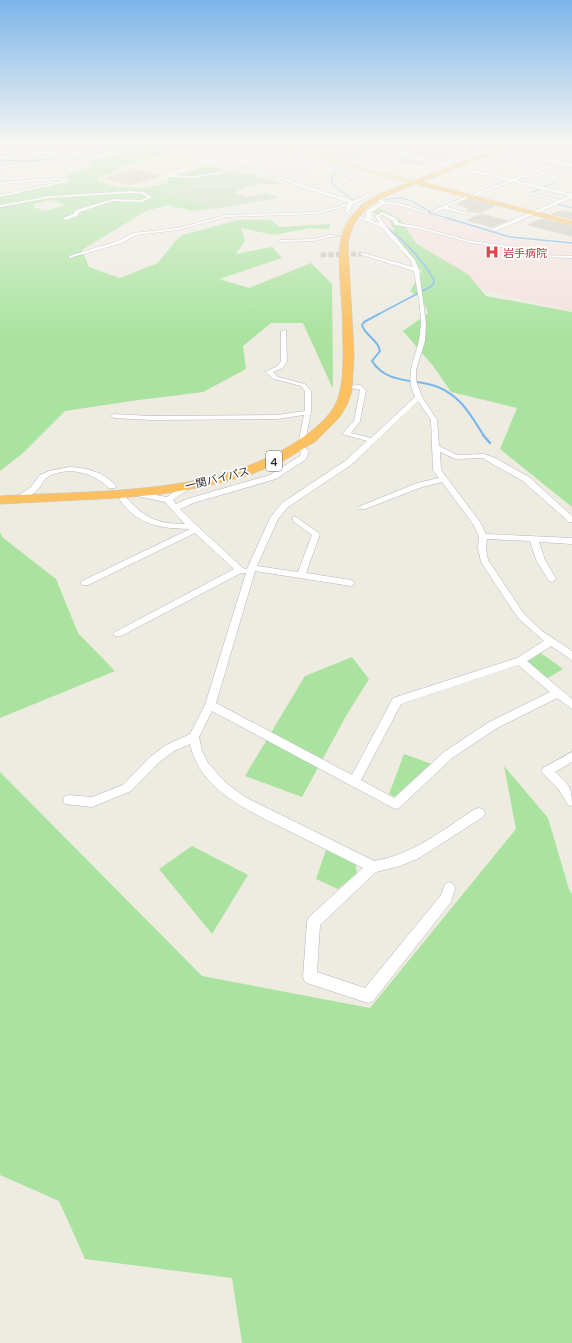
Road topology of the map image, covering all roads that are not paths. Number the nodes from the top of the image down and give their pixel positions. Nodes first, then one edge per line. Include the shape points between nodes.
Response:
1 (92, 207) edge
2 (339, 207) edge
3 (349, 207) edge
4 (369, 207) edge
5 (377, 207) edge
6 (407, 207) edge
7 (434, 207) edge
8 (444, 207) edge
9 (514, 207) edge
10 (548, 207) edge
11 (441, 208) junction
12 (434, 211) dead end
13 (535, 212) junction
14 (427, 213) dead end
15 (466, 214) dead end
16 (354, 216) junction
17 (65, 219) dead end
18 (368, 220) junction
19 (572, 222) edge
20 (383, 226) junction
21 (494, 230) dead end
22 (344, 236) junction
23 (280, 241) dead end
24 (361, 254) tunnel mouth
25 (71, 257) dead end
26 (572, 257) edge
27 (416, 270) junction
28 (284, 331) dead end
29 (346, 387) junction
30 (417, 398) junction
31 (308, 412) junction
32 (114, 416) dead end
33 (372, 440) junction
34 (299, 447) junction
35 (436, 447) junction
36 (443, 480) junction
37 (112, 486) dead end
38 (187, 486) junction
39 (126, 496) junction
40 (18, 499) junction
41 (0, 500) edge
42 (168, 500) junction
43 (362, 507) dead end
44 (175, 508) junction
45 (296, 519) dead end
46 (572, 520) edge
47 (194, 528) junction
48 (483, 536) junction
49 (534, 539) junction
50 (572, 541) edge
51 (240, 570) junction
52 (251, 570) junction
53 (301, 576) junction
54 (552, 579) dead end
55 (85, 583) dead end
56 (351, 583) dead end
57 (118, 634) dead end
58 (550, 642) junction
59 (572, 656) edge
60 (520, 662) junction
61 (557, 693) junction
62 (572, 705) edge
63 (210, 706) junction
64 (194, 737) junction
65 (572, 758) edge
66 (354, 782) junction
67 (69, 800) dead end
68 (572, 801) edge
69 (478, 813) dead end
70 (374, 867) junction
71 (450, 888) dead end

1 - 17 street
2 - 25 street via 304,215 217,218 178,229 135,234 120,242
3 - 16 street via 347,212
4 - 16 highway, 一関バイパス / 4
5 - 18 street via 369,211
6 - 14 street
7 - 11 street
8 - 11 street
9 - 13 highway
10 - 13 street
11 - 12 street
11 - 15 street
13 - 19 highway
13 - 21 street
16 - 18 street
16 - 22 highway, 一関バイパス / 4
18 - 20 street
20 - 26 street via 377,216 382,213 394,219 397,224 471,242 510,246 539,256
20 - 27 street via 413,261
22 - 23 street
22 - 29 highway, 一関バイパス / 4 via 347,295
24 - 27 street
27 - 30 street via 423,326 422,341 412,379
28 - 31 street via 284,361 281,367 268,372 276,378 303,384 308,391
29 - 33 street via 357,386 363,390 357,421 346,434
29 - 34 highway, 一関バイパス / 4 via 336,414
30 - 33 street
30 - 35 street via 434,420
31 - 32 street via 277,417
31 - 34 street
33 - 52 street via 348,463 285,505 274,518
34 - 38 highway, 一関バイパス / 4 via 250,470
34 - 44 street via 305,451 303,457 273,476
35 - 36 street via 437,470
35 - 46 street via 456,457 484,456 492,460 526,479
36 - 43 street via 420,485
36 - 48 street via 477,524
37 - 40 street via 104,478 92,473 79,469 61,470 41,478 34,488
38 - 39 highway, 一関バイパス / 4
38 - 42 street
39 - 40 highway, 一関バイパス / 4
39 - 42 street
39 - 47 street via 139,515 153,524
40 - 41 highway, 一関バイパス / 4
42 - 44 street
44 - 47 street
45 - 53 street via 316,534
47 - 51 street
47 - 55 street
48 - 49 street
48 - 58 street via 484,560 521,616
49 - 50 street
49 - 54 street via 544,569
51 - 52 street
51 - 57 street
52 - 53 street
52 - 63 street
53 - 56 street
58 - 59 street
58 - 60 street
60 - 61 street
60 - 66 street via 397,701
61 - 62 street
61 - 66 street via 493,725 448,755 395,804
63 - 64 street
63 - 66 street
64 - 67 street via 170,748 154,760 127,788 92,802
64 - 70 street via 204,766 221,785 241,801
65 - 68 street via 547,771 563,787
69 - 70 street via 442,838 398,862
70 - 71 street via 314,922 310,977 368,996 446,898

